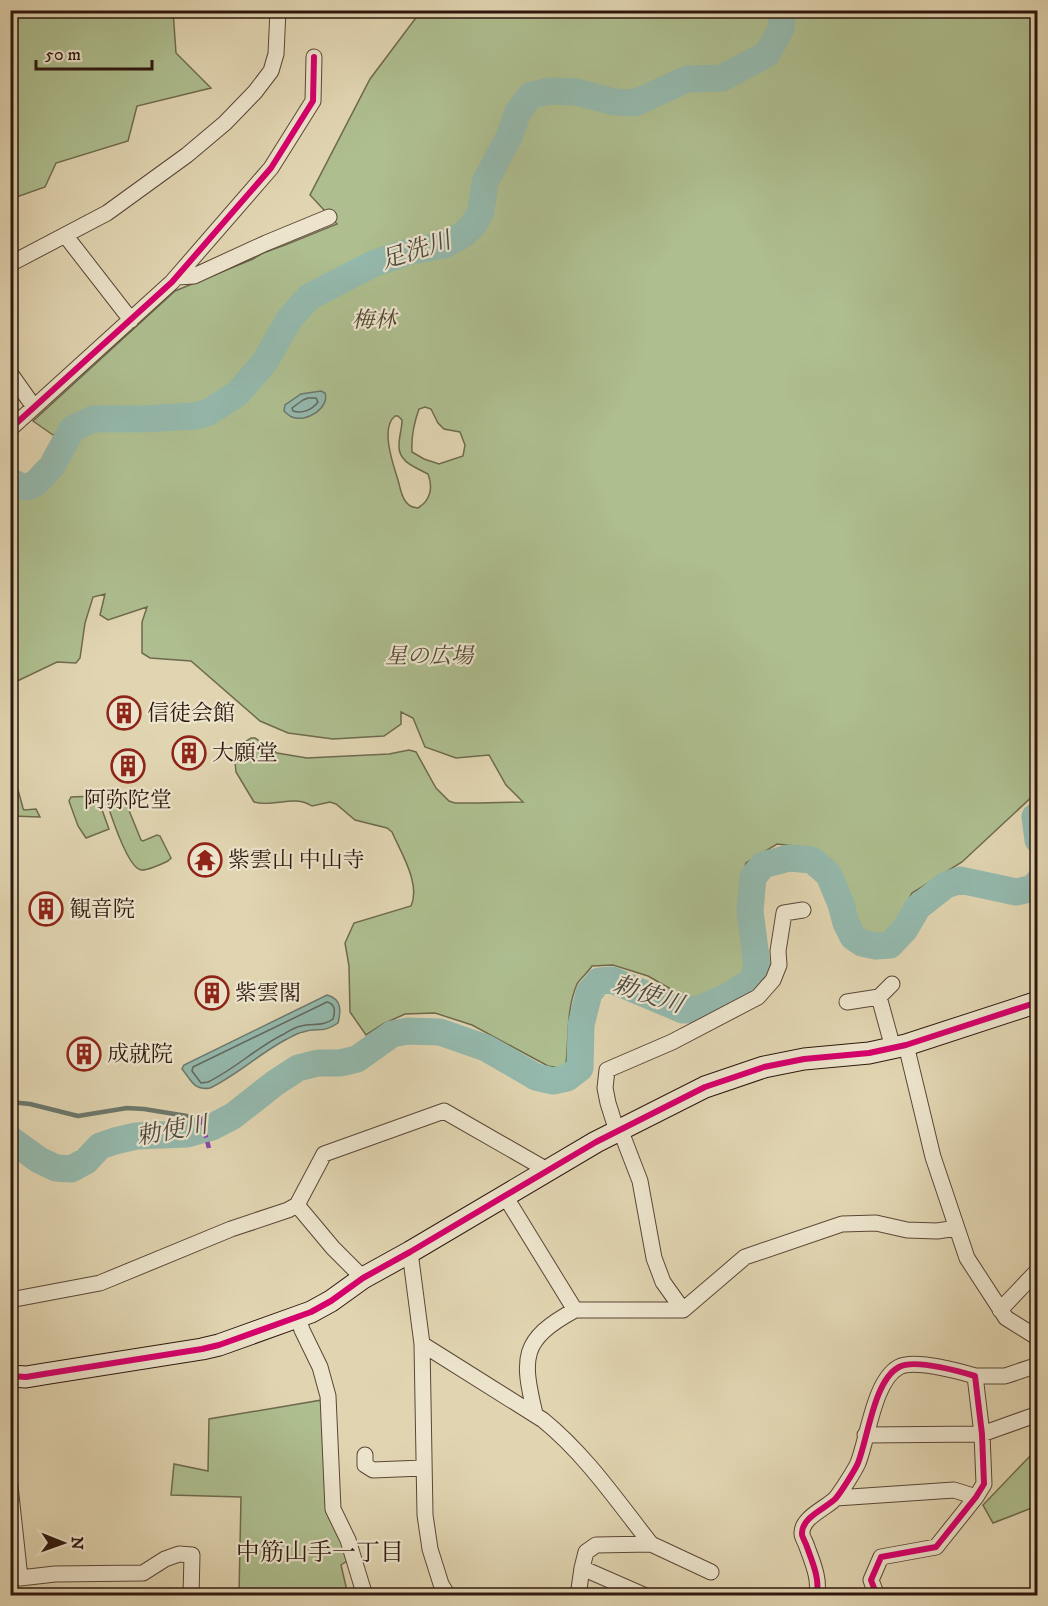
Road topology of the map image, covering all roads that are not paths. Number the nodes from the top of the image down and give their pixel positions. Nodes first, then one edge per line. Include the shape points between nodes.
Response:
1 (278, 10) edge
2 (314, 57) dead end
3 (329, 217) dead end
4 (65, 235) junction
5 (10, 264) edge
6 (177, 277) junction
7 (131, 320) junction
8 (10, 373) edge
9 (34, 407) junction
10 (10, 429) edge
11 (803, 910) dead end
12 (892, 984) dead end
13 (879, 997) junction
14 (847, 1002) dead end
15 (1038, 1002) edge
16 (899, 1046) junction
17 (620, 1129) junction
18 (547, 1170) junction
19 (505, 1196) junction
20 (297, 1205) junction
21 (957, 1228) junction
22 (410, 1252) junction
23 (1038, 1270) edge
24 (363, 1278) junction
25 (10, 1300) edge
26 (575, 1310) junction
27 (683, 1310) junction
28 (1000, 1310) junction
29 (298, 1317) junction
30 (1038, 1338) edge
31 (422, 1344) junction
32 (1038, 1365) edge
33 (10, 1376) edge
34 (975, 1376) junction
35 (535, 1414) junction
36 (1038, 1414) edge
37 (982, 1434) junction
38 (866, 1435) junction
39 (365, 1455) dead end
40 (423, 1468) junction
41 (10, 1486) edge
42 (976, 1497) junction
43 (836, 1498) junction
44 (651, 1544) junction
45 (582, 1568) junction
46 (711, 1572) dead end
47 (15, 1580) edge
48 (191, 1596) edge
49 (365, 1596) edge
50 (448, 1596) edge
51 (578, 1596) edge
52 (646, 1596) edge
53 (816, 1596) edge
54 (877, 1596) edge

1 - 4 street via 276,54 271,71 255,92 187,155 107,213
2 - 6 street via 313,100 271,168
3 - 6 street via 194,276
4 - 5 street
4 - 7 street
6 - 7 street
7 - 9 street
8 - 9 street
9 - 10 street
11 - 17 street via 784,913 779,965 773,980 758,997 672,1042 607,1070 608,1103
12 - 13 street
13 - 14 street
13 - 16 street
15 - 16 street
16 - 17 street via 764,1067 705,1087
16 - 21 street
17 - 18 street
17 - 27 street via 640,1181 654,1258 663,1282
18 - 19 street
18 - 20 street via 444,1111 324,1154
19 - 22 street
19 - 26 street
20 - 24 street
20 - 25 street via 100,1283
21 - 27 street via 927,1231 876,1223 843,1224 745,1257
21 - 28 street via 967,1258
22 - 24 street
22 - 31 street
23 - 28 street
24 - 29 street
26 - 27 street
26 - 35 street via 538,1336 528,1357 528,1386
28 - 30 street
29 - 33 street via 202,1349 26,1377
29 - 49 street via 328,1396 333,1509 348,1540
31 - 35 street
31 - 40 street
32 - 34 street via 1005,1376
34 - 37 street
34 - 38 street via 937,1367 901,1365 881,1388
35 - 44 street via 585,1460
36 - 37 street
37 - 38 street
37 - 42 street via 984,1484
38 - 43 street via 858,1463
39 - 40 street via 365,1465 373,1470
40 - 50 street via 430,1549
41 - 47 street
42 - 43 street via 954,1490
42 - 54 street via 936,1546 881,1557 871,1580
43 - 53 street via 813,1515 802,1534 817,1578
44 - 45 street via 596,1545 586,1552
44 - 46 street
45 - 51 street
45 - 52 street
47 - 48 street via 55,1574 143,1573 165,1559 192,1555

